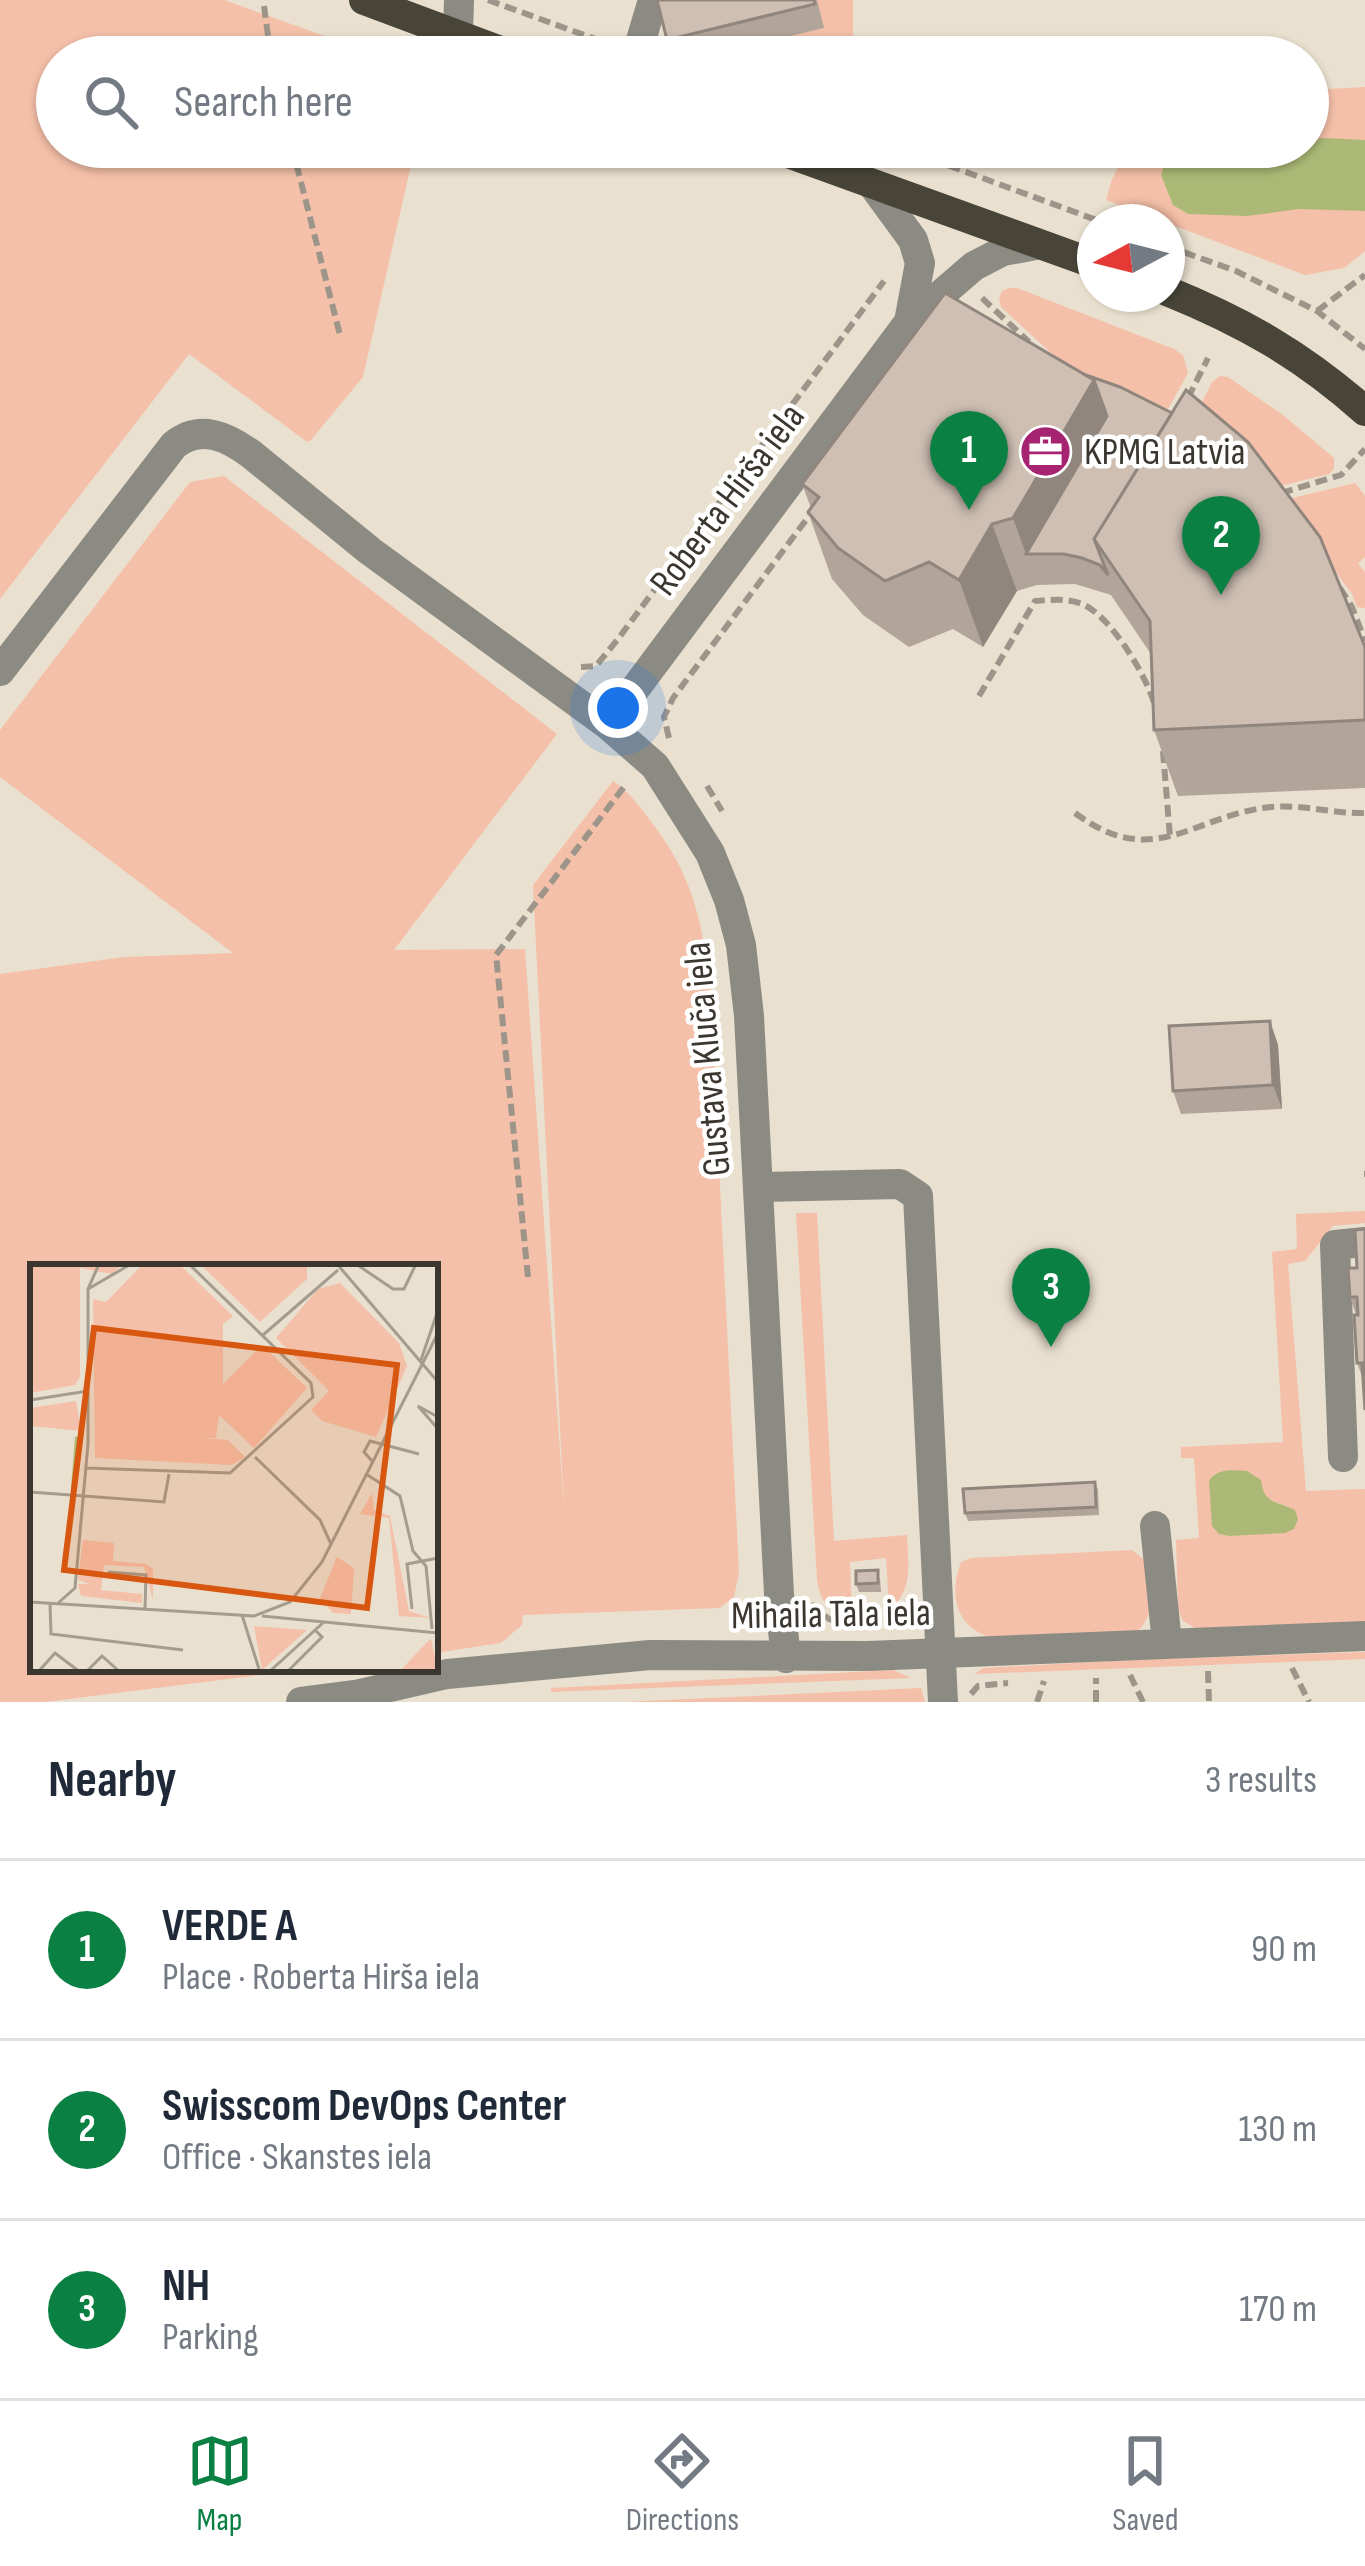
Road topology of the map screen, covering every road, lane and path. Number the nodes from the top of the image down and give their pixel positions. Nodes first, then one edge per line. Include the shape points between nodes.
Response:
1 (364, 0) edge
2 (459, 0) edge
3 (488, 0) edge
4 (653, 0) edge
5 (264, 6) dead end
6 (268, 36) edge
7 (436, 36) edge
8 (455, 36) edge
9 (586, 36) edge
10 (643, 36) edge
11 (297, 168) edge
12 (828, 168) edge
13 (955, 168) edge
14 (872, 184) junction
15 (1077, 213) edge
16 (1036, 244) junction
17 (1185, 253) edge
18 (1077, 258) edge
19 (889, 273) dead end
20 (1365, 274) edge
21 (975, 292) dead end
22 (1185, 299) edge
23 (1317, 311) junction
24 (909, 322) junction
25 (340, 335) dead end
26 (1365, 349) edge
27 (1045, 357) edge
28 (1208, 358) dead end
29 (1185, 404) edge
30 (1365, 411) edge
31 (1365, 449) edge
32 (1266, 496) edge
33 (814, 510) edge
34 (1330, 576) edge
35 (1362, 622) edge
36 (1365, 641) edge
37 (570, 661) dead end
38 (0, 671) edge
39 (980, 696) dead end
40 (1157, 711) edge
41 (608, 725) junction
42 (670, 740) dead end
43 (1162, 743) edge
44 (703, 781) dead end
45 (628, 783) dead end
46 (1075, 813) dead end
47 (1365, 814) edge
48 (731, 824) dead end
49 (1170, 837) junction
50 (758, 1187) junction
51 (1365, 1242) edge
52 (528, 1277) dead end
53 (1343, 1457) dead end
54 (1155, 1526) dead end
55 (809, 1592) dead end
56 (1365, 1636) edge
57 (1167, 1643) junction
58 (940, 1652) junction
59 (868, 1656) junction
60 (785, 1658) junction
61 (1292, 1668) dead end
62 (1208, 1671) dead end
63 (1130, 1676) dead end
64 (1096, 1678) dead end
65 (1044, 1681) dead end
66 (356, 1698) edge
67 (301, 1702) edge
68 (943, 1702) edge
69 (1037, 1702) edge
70 (1096, 1702) edge
71 (1143, 1702) edge
72 (1209, 1702) edge
73 (1309, 1702) edge

1 - 7 main road
2 - 8 street
3 - 9 path
4 - 10 street
5 - 6 path
11 - 25 path
12 - 14 main road
13 - 15 path
14 - 16 main road
14 - 24 street, Roberta Hirša iela via 920,263
16 - 18 main road
16 - 24 street, Roberta Hirša iela via 974,266
17 - 23 path
19 - 37 path via 596,666
20 - 23 path
21 - 27 path
22 - 30 main road via 1256,332
23 - 26 path
24 - 41 street, Roberta Hirša iela
28 - 29 path
31 - 32 path via 1341,475
33 - 42 path via 673,698 664,717
34 - 35 path
35 - 36 path
38 - 41 street, Gustava Kluča iela via 160,462 187,435 204,432 233,441
39 - 40 path via 1035,601 1063,599 1086,605 1108,626
41 - 50 street, Gustava Kluča iela via 679,800 729,900 749,1016
43 - 49 path
44 - 48 path
45 - 52 path via 496,956
46 - 49 path via 1130,839
47 - 49 path via 1278,806
50 - 58 street via 900,1184 918,1196
50 - 60 street, Gustava Kluča iela
51 - 53 street via 1335,1245
54 - 57 street
55 - 59 path via 829,1619 866,1624
56 - 57 street, Mihaila Tāla iela
57 - 58 street, Mihaila Tāla iela
58 - 59 street, Mihaila Tāla iela
58 - 68 street
59 - 60 street, Mihaila Tāla iela
60 - 66 street, Mihaila Tāla iela via 568,1662 447,1674
61 - 73 path
62 - 72 path
63 - 71 path
64 - 70 path
65 - 69 path
66 - 67 street, Mihaila Tāla iela

